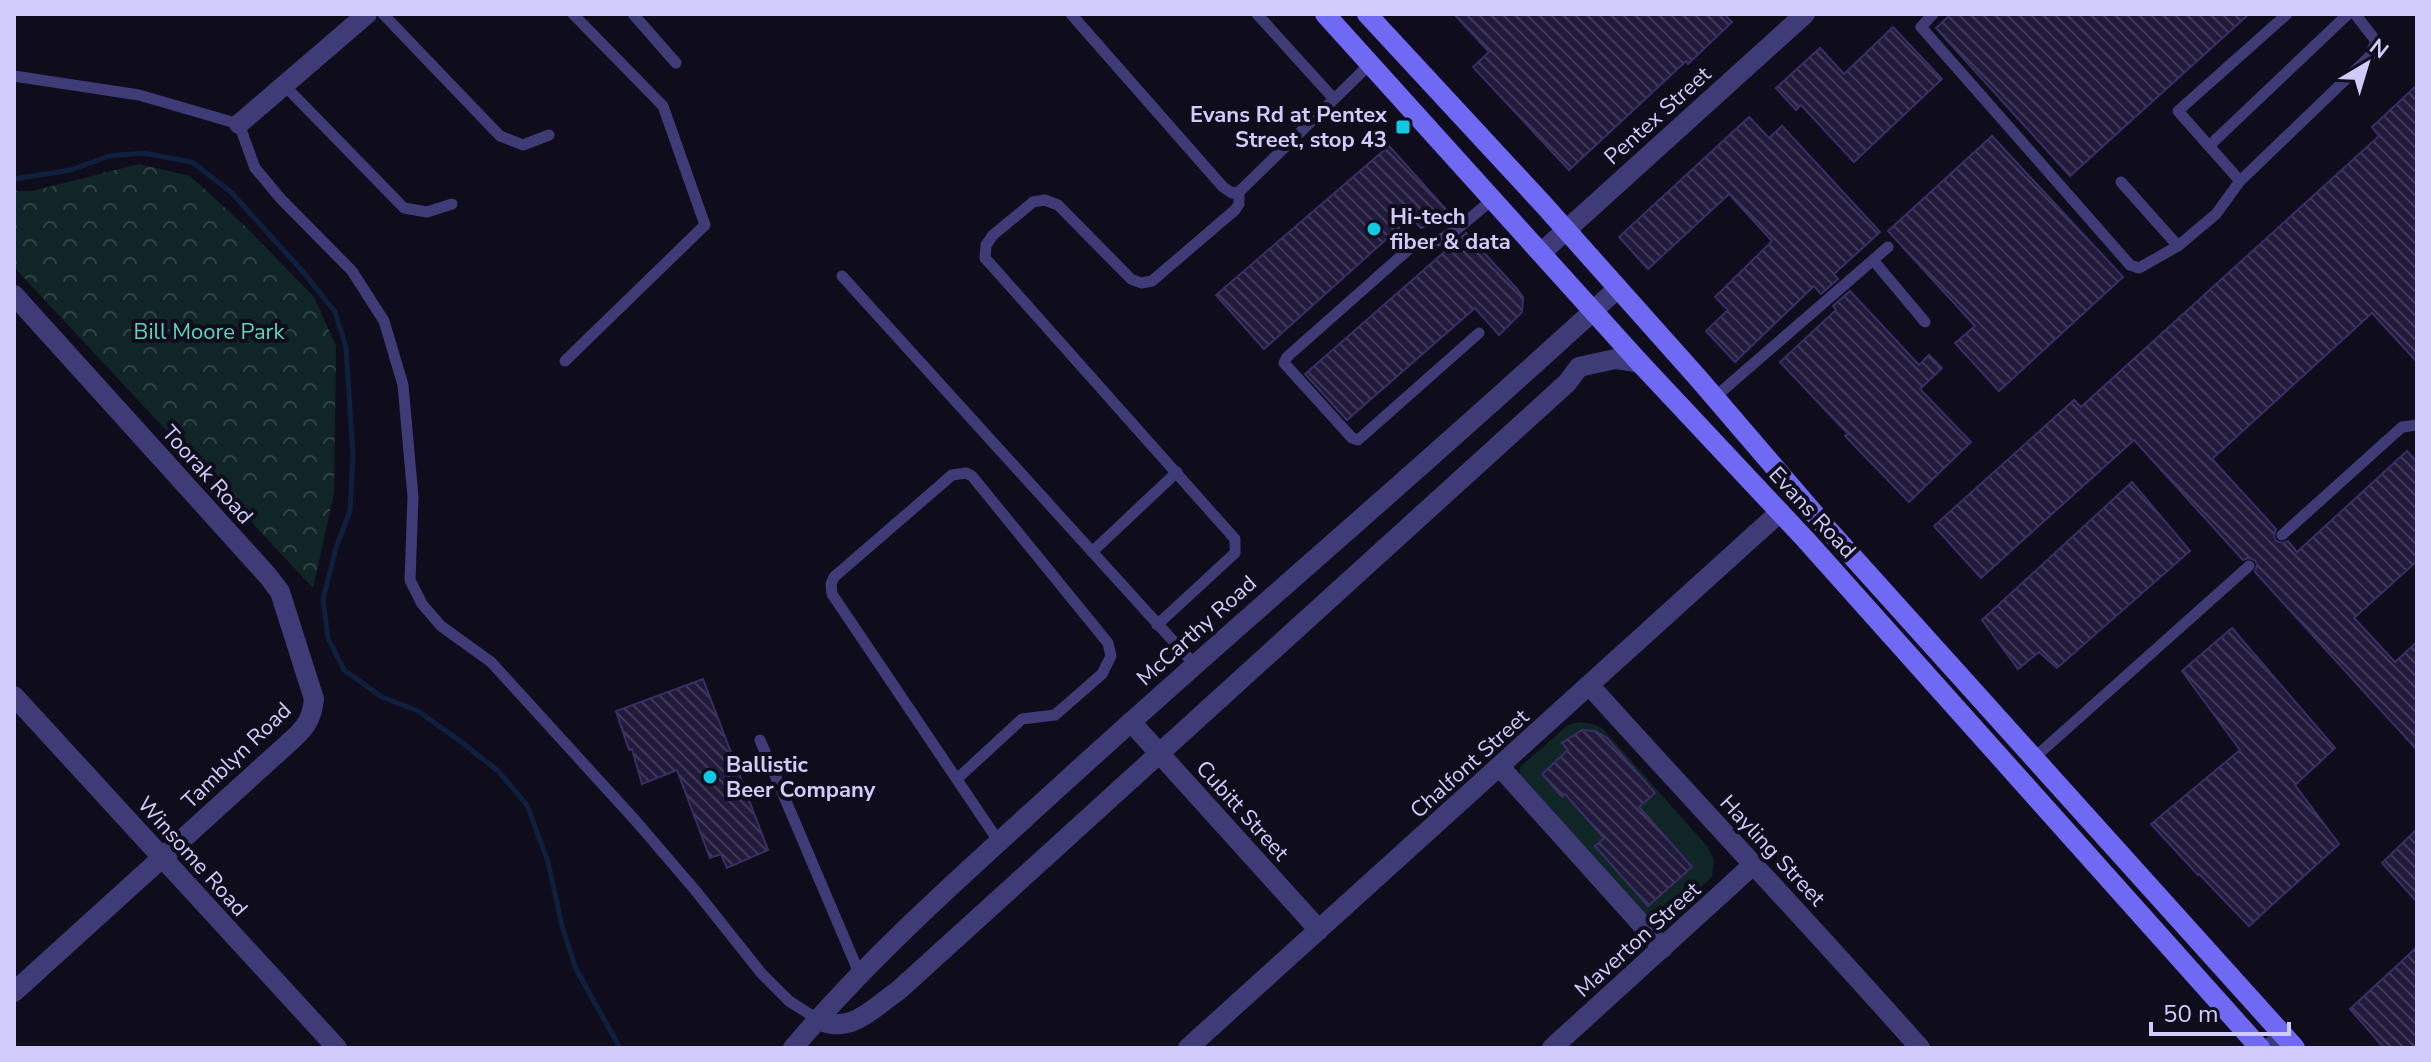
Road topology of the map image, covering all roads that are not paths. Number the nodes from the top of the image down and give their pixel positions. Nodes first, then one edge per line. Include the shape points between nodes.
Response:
1 (367, 14) edge
2 (383, 14) edge
3 (573, 14) edge
4 (633, 14) edge
5 (1071, 14) edge
6 (1257, 14) edge
7 (1325, 14) edge
8 (1367, 14) edge
9 (1805, 14) edge
10 (1933, 14) edge
11 (2287, 14) edge
12 (2348, 14) edge
13 (2355, 14) edge
14 (676, 63) dead end
15 (1370, 64) junction
16 (14, 76) edge
17 (284, 85) junction
18 (1334, 99) junction
19 (239, 124) junction
20 (549, 135) dead end
21 (2209, 146) junction
22 (2240, 181) junction
23 (2121, 182) dead end
24 (1239, 192) junction
25 (1493, 199) junction
26 (452, 204) dead end
27 (1566, 230) junction
28 (2178, 246) junction
29 (1888, 247) dead end
30 (1541, 253) junction
31 (1873, 260) junction
32 (842, 276) dead end
33 (1618, 288) junction
34 (14, 295) edge
35 (1593, 311) junction
36 (1925, 322) dead end
37 (1479, 333) dead end
38 (565, 361) dead end
39 (1640, 363) junction
40 (1715, 397) junction
41 (2417, 425) edge
42 (1177, 472) junction
43 (1780, 512) junction
44 (2282, 535) dead end
45 (1092, 552) junction
46 (2249, 566) dead end
47 (1157, 625) junction
48 (1194, 664) junction
49 (1590, 686) junction
50 (14, 696) edge
51 (313, 714) joint
52 (1131, 722) junction
53 (760, 740) dead end
54 (1159, 753) junction
55 (2034, 758) junction
56 (1500, 767) junction
57 (958, 778) junction
58 (999, 842) junction
59 (162, 858) junction
60 (1754, 864) junction
61 (1319, 930) junction
62 (1663, 948) junction
63 (860, 975) junction
64 (14, 992) edge
65 (817, 1019) junction
66 (1206, 1041) edge
67 (2283, 1044) edge
68 (1914, 1046) edge
69 (337, 1048) edge
70 (793, 1048) edge
71 (1188, 1048) edge
72 (1552, 1048) edge
73 (2260, 1048) edge

1 - 17 street
2 - 20 lane via 500,136 523,145
3 - 38 lane via 663,106 705,225
4 - 14 lane
5 - 24 lane via 1223,187
6 - 18 lane
7 - 15 main road, Evans Road
8 - 27 main road, Evans Road
9 - 27 street, Pentex Street
10 - 28 lane via 1923,29 2130,265 2139,268
11 - 21 lane via 2178,111
12 - 21 lane
13 - 22 lane via 2376,41 2374,51
15 - 18 lane
15 - 25 main road, Evans Road
16 - 19 lane via 139,95
17 - 19 street
17 - 26 lane via 404,208 427,212
18 - 24 lane
19 - 65 lane via 255,168 352,271 384,321 403,385 413,497 410,580 422,604 441,626 491,662 695,890 762,974
21 - 22 lane
22 - 28 lane via 2216,214
23 - 28 lane
24 - 42 lane via 1235,210 1152,281 1131,279 1058,205 1045,200 1033,202 986,245 985,258
25 - 30 main road, Evans Road
25 - 37 lane via 1438,241 1418,241 1284,363 1358,440
27 - 30 street, Pentex Street
27 - 33 main road, Evans Road
29 - 31 lane
30 - 35 main road, Evans Road
31 - 36 lane
31 - 40 lane
32 - 45 lane
33 - 35 street, McCarthy Road
33 - 40 main road, Evans Road
34 - 51 street, Toorak Road via 280,592 314,699
35 - 39 main road, Evans Road
35 - 48 street, McCarthy Road
39 - 43 main road, Evans Road
39 - 54 street via 1615,359 1579,367
40 - 55 main road, Evans Road
41 - 44 lane via 2402,427
42 - 45 lane
42 - 47 lane via 1237,545 1235,553
43 - 49 street, Chalfont Street
43 - 73 main road, Evans Road
45 - 47 lane
46 - 55 lane
47 - 48 lane
48 - 52 street, McCarthy Road
49 - 56 street, Chalfont Street
49 - 60 street, Hayling Street
50 - 59 street, Winsome Road
51 - 59 street, Tamblyn Road via 294,738
52 - 54 street, Cubitt Street
52 - 58 street, McCarthy Road
53 - 63 lane
54 - 61 street, Cubitt Street
54 - 65 street via 899,990 841,1026
55 - 67 main road, Evans Road
56 - 61 street, Chalfont Street
56 - 62 street
57 - 57 lane via 832,594 831,584 952,475 966,473 1108,643 1111,656 1102,674 1055,715 1022,719
57 - 58 lane
58 - 63 street, McCarthy Road
59 - 64 street, Tamblyn Road
59 - 69 street, Winsome Road
60 - 62 street, Maverton Street
60 - 68 street, Hayling Street
61 - 66 street, Chalfont Street
62 - 72 street, Maverton Street
63 - 65 street, McCarthy Road
65 - 70 street, McCarthy Road
66 - 71 street, Chalfont Street

